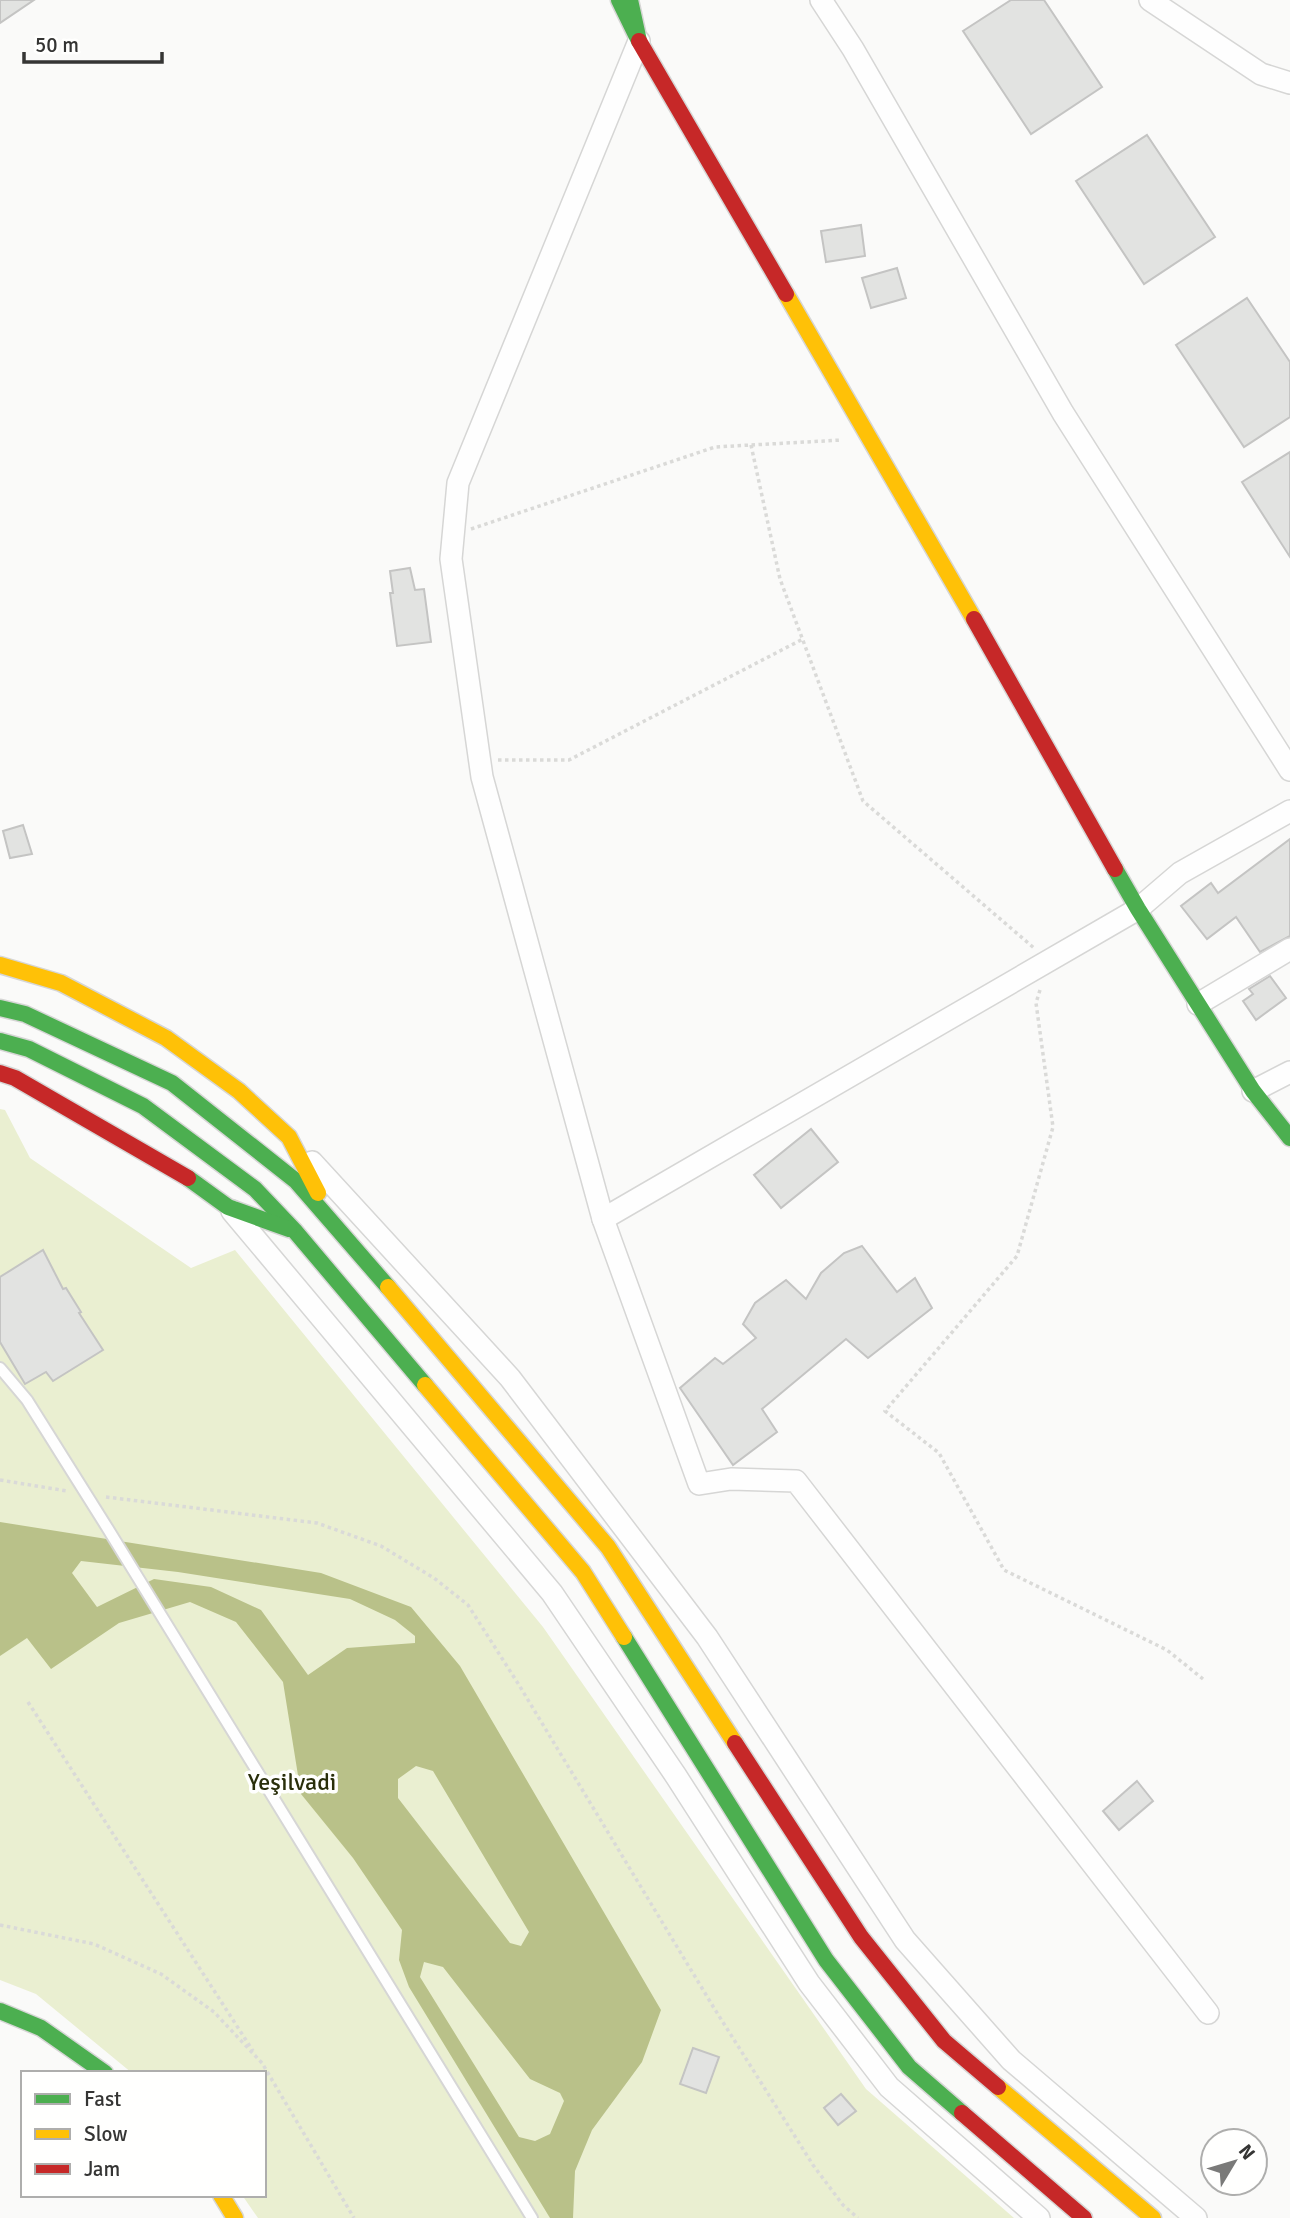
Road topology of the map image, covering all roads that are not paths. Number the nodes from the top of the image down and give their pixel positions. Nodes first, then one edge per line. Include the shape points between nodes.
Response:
1 (619, 0) edge
2 (630, 0) edge
3 (821, 0) edge
4 (1150, 0) edge
5 (639, 41) junction
6 (1290, 83) edge
7 (1290, 770) edge
8 (1290, 811) edge
9 (1138, 909) junction
10 (1290, 949) edge
11 (0, 965) edge
12 (1198, 1004) junction
13 (0, 1008) edge
14 (0, 1041) edge
15 (1290, 1072) edge
16 (0, 1073) edge
17 (1253, 1091) junction
18 (289, 1137) junction
19 (1290, 1138) edge
20 (228, 1207) junction
21 (603, 1219) junction
22 (332, 1220) junction
23 (294, 1230) junction
24 (0, 1368) edge
25 (0, 2011) edge
26 (1208, 2013) dead end
27 (103, 2071) edge
28 (222, 2197) edge
29 (235, 2218) edge
30 (532, 2218) edge
31 (1039, 2218) edge
32 (1084, 2218) edge
33 (1153, 2218) edge
34 (1196, 2218) edge

1 - 5 main road
2 - 5 main road
3 - 7 street via 1063,413
4 - 6 street via 1261,74
5 - 9 main road
5 - 21 street via 458,483 451,559 482,776
8 - 9 street via 1180,873
9 - 12 main road
9 - 21 street
10 - 12 street
11 - 18 main road via 61,983 166,1038 239,1091
12 - 17 main road
13 - 22 main road via 24,1014 172,1083 296,1181
14 - 23 main road via 29,1049 143,1106 255,1189
15 - 17 street
16 - 20 main road via 200,1185
17 - 19 main road
18 - 22 main road
18 - 34 street via 510,1378 707,1637 905,1940 1011,2060
20 - 23 main road
20 - 31 street via 552,1593 809,1983 889,2087
21 - 26 street via 699,1484 731,1479 796,1481
22 - 33 main road via 608,1547 861,1937 944,2041
23 - 32 main road via 583,1572 826,1960 909,2067
24 - 30 lane via 27,1400 170,1628
25 - 27 main road via 41,2028
28 - 29 main road

